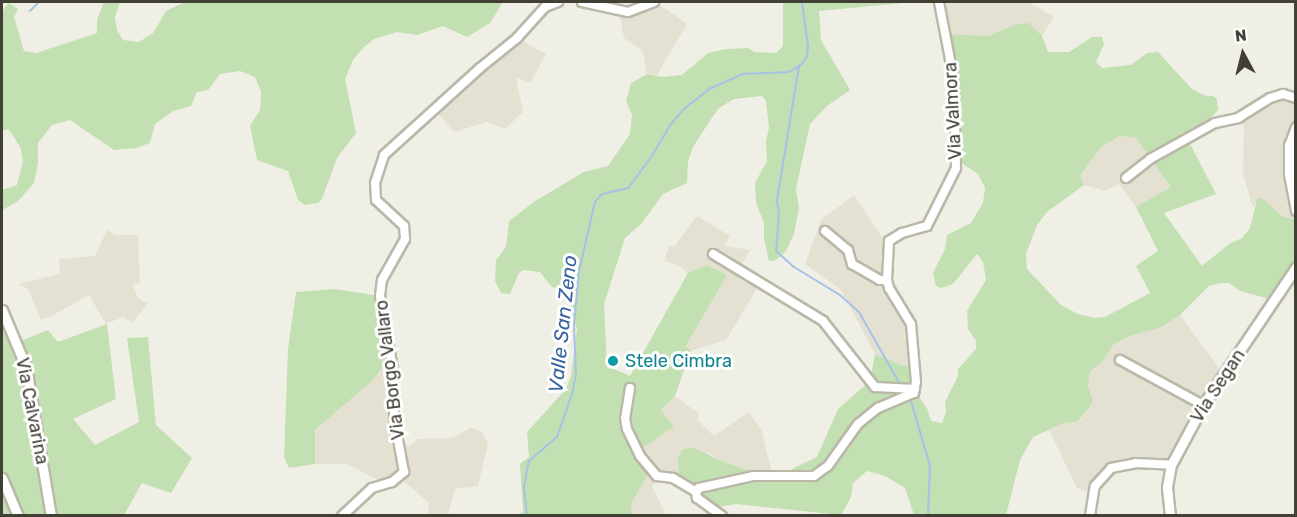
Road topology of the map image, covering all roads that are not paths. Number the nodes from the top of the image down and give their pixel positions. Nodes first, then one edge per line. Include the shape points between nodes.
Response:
1 (558, 2) edge
2 (582, 2) edge
3 (654, 2) edge
4 (939, 2) edge
5 (1296, 98) edge
6 (1296, 127) edge
7 (1126, 178) dead end
8 (1296, 210) edge
9 (825, 231) dead end
10 (713, 255) dead end
11 (1296, 267) edge
12 (887, 280) junction
13 (2, 310) edge
14 (1120, 360) dead end
15 (630, 388) dead end
16 (915, 389) junction
17 (1203, 405) junction
18 (1171, 465) junction
19 (2, 478) edge
20 (696, 492) junction
21 (18, 516) edge
22 (51, 516) edge
23 (342, 516) edge
24 (723, 516) edge
25 (1090, 516) edge
26 (1170, 516) edge

1 - 23 street, Via Borgo Vallaro via 545,8 518,38 384,154 375,183 375,200 404,226 405,239 382,279 380,296 394,374 394,418 404,472 392,482 372,488
2 - 3 street via 628,12
4 - 12 street, Via Valmora via 954,80 956,168 927,226 889,241
5 - 7 street via 1282,94 1238,118 1215,123 1150,159
6 - 8 street via 1289,145 1289,174
9 - 12 street via 848,250 852,264
10 - 16 street via 823,321 875,387
11 - 17 street, Via Segan
12 - 16 street, Via Valmora via 911,324
13 - 22 street, Via Calvarina via 26,366
14 - 17 street
15 - 20 street via 625,418 640,456 657,476 673,478
16 - 20 street via 910,396 878,408 858,424 828,466 814,476 753,476 699,488
17 - 18 street, Via Segan
18 - 25 street via 1136,463 1111,468 1095,486
18 - 26 street, Via Segan via 1167,487
19 - 21 street
20 - 24 street via 697,498

